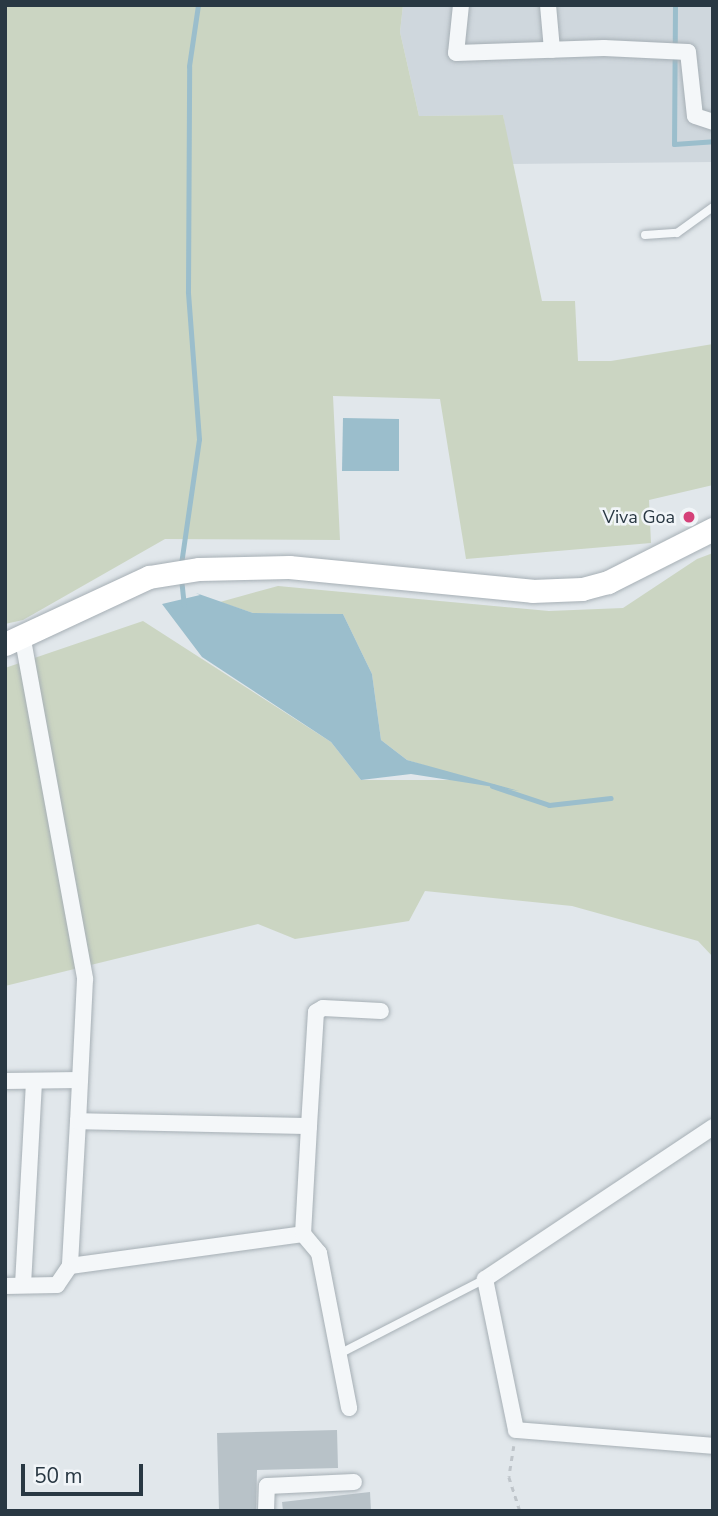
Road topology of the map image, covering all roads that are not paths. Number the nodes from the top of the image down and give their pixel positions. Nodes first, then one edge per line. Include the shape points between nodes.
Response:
1 (461, 5) edge
2 (548, 5) edge
3 (552, 50) junction
4 (713, 122) edge
5 (713, 206) edge
6 (645, 235) dead end
7 (713, 529) edge
8 (14, 642) edge
9 (380, 1011) dead end
10 (80, 1080) junction
11 (5, 1081) edge
12 (34, 1081) junction
13 (78, 1121) junction
14 (309, 1126) junction
15 (713, 1127) edge
16 (303, 1234) junction
17 (70, 1266) junction
18 (485, 1279) junction
19 (5, 1286) edge
20 (23, 1286) junction
21 (339, 1354) junction
22 (349, 1408) dead end
23 (713, 1446) edge
24 (354, 1482) dead end
25 (266, 1511) edge

1 - 3 street via 456,53
2 - 3 street
3 - 4 street via 688,52 695,116
5 - 6 lane via 677,233
7 - 8 street via 608,582 582,589 532,591 289,568 199,569 149,577
8 - 10 street via 85,979
9 - 14 street via 323,1008 316,1012
10 - 12 street
10 - 13 street
11 - 12 street
12 - 20 street
13 - 14 street
13 - 17 street
14 - 16 street
15 - 18 street
16 - 17 street
16 - 21 street via 319,1253
17 - 20 street via 57,1285
18 - 21 lane
18 - 23 street via 516,1430
19 - 20 street
21 - 22 street
24 - 25 street via 267,1486

